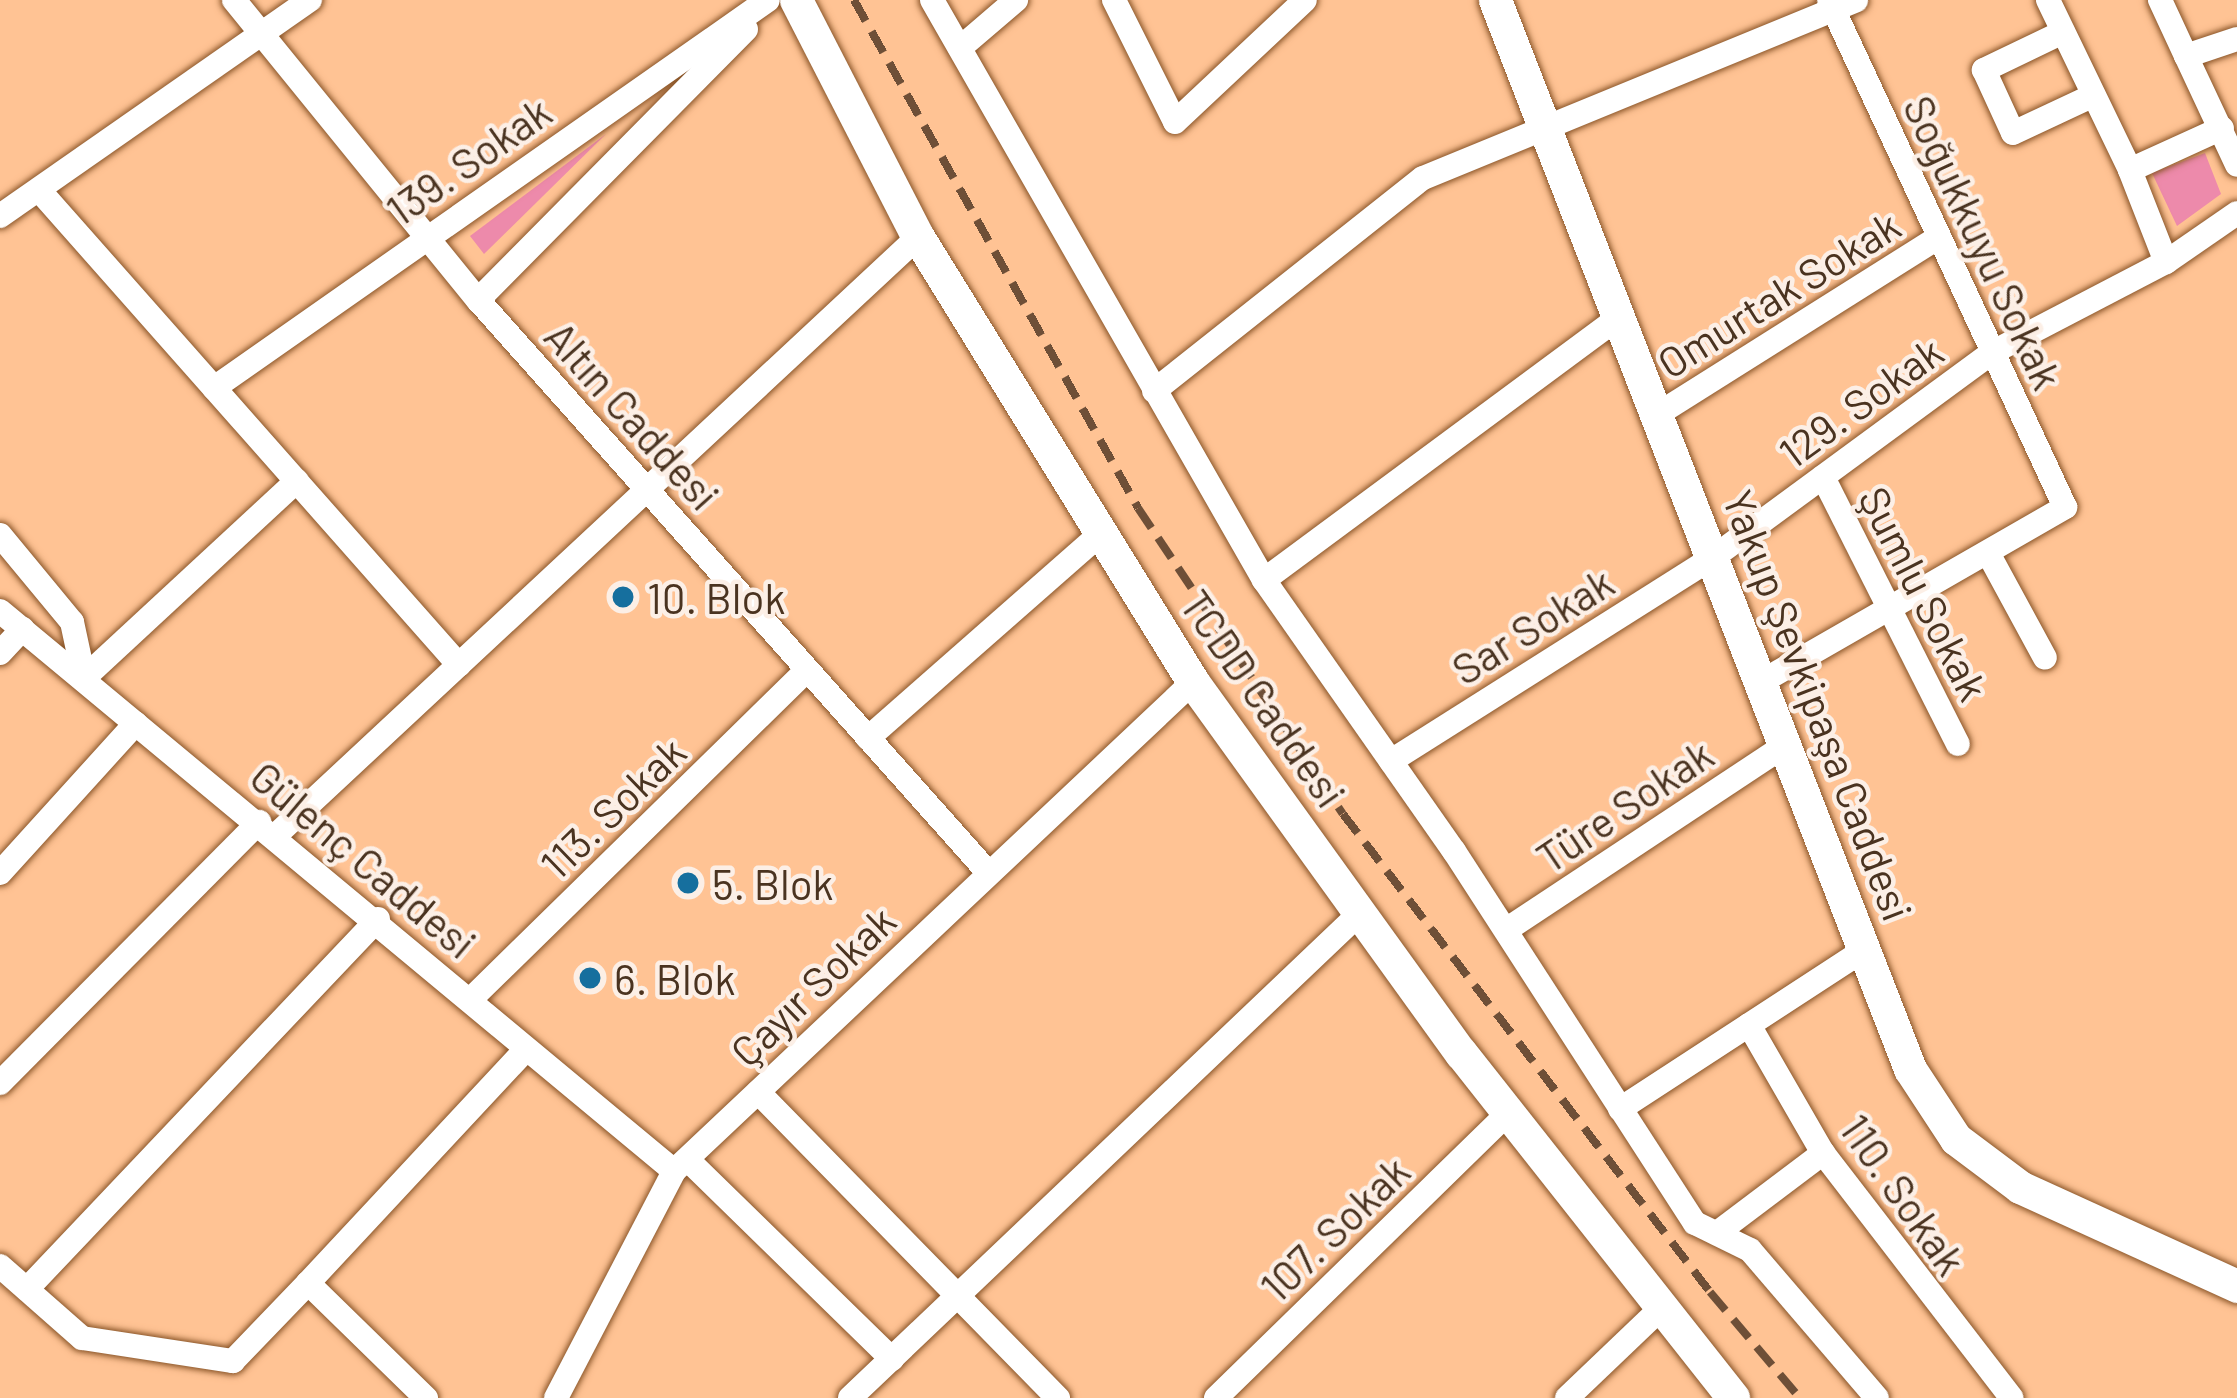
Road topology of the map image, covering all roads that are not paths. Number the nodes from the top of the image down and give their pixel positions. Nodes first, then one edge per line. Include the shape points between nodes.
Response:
1 (234, 0) edge
2 (310, 0) edge
3 (771, 0) edge
4 (796, 0) edge
5 (932, 0) edge
6 (1016, 0) edge
7 (1114, 0) edge
8 (1305, 0) edge
9 (1495, 0) edge
10 (2048, 0) edge
11 (2160, 0) edge
12 (1839, 3) edge
13 (2063, 32) junction
14 (258, 36) junction
15 (2237, 39) edge
16 (960, 48) junction
17 (2186, 56) junction
18 (2094, 95) junction
19 (1544, 123) junction
20 (2222, 128) junction
21 (2237, 166) edge
22 (2130, 170) junction
23 (39, 190) junction
24 (2237, 212) edge
25 (0, 216) edge
26 (424, 237) junction
27 (918, 237) junction
28 (1939, 237) junction
29 (2166, 262) junction
30 (478, 300) junction
31 (1619, 317) junction
32 (1993, 352) junction
33 (214, 388) junction
34 (1154, 391) junction
35 (1658, 414) junction
36 (1823, 477) junction
37 (297, 481) junction
38 (647, 490) junction
39 (0, 535) edge
40 (1098, 536) junction
41 (1988, 553) junction
42 (1715, 556) junction
43 (1264, 580) junction
44 (0, 611) edge
45 (1886, 611) junction
46 (22, 628) junction
47 (0, 653) edge
48 (2045, 658) dead end
49 (460, 665) junction
50 (807, 670) junction
51 (84, 678) junction
52 (1192, 682) junction
53 (1761, 682) junction
54 (136, 723) junction
55 (868, 738) junction
56 (1958, 744) dead end
57 (1785, 745) junction
58 (1391, 761) junction
59 (267, 829) junction
60 (986, 871) junction
61 (0, 873) edge
62 (1361, 912) junction
63 (378, 919) junction
64 (1506, 931) junction
65 (1865, 949) junction
66 (471, 999) junction
67 (1749, 1024) junction
68 (526, 1049) junction
69 (0, 1083) edge
70 (758, 1092) junction
71 (1620, 1109) junction
72 (1507, 1114) junction
73 (1823, 1153) junction
74 (681, 1166) junction
75 (1718, 1233) junction
76 (0, 1266) edge
77 (308, 1283) junction
78 (2237, 1286) edge
79 (27, 1289) junction
80 (957, 1297) junction
81 (1659, 1310) junction
82 (892, 1359) junction
83 (425, 1398) edge
84 (556, 1398) edge
85 (850, 1398) edge
86 (1058, 1398) edge
87 (1216, 1398) edge
88 (1567, 1398) edge
89 (1733, 1398) edge
90 (1877, 1398) edge
91 (2012, 1398) edge

1 - 14 street, Altın Caddesi
2 - 14 street
3 - 26 street, 139. Sokak
3 - 30 street, 139. Sokak
4 - 27 main road, TCDD Caddesi
5 - 16 street
6 - 16 street
7 - 8 street via 1174,122
9 - 19 main road, Yakup Şevkipaşa Caddesi
10 - 13 street
11 - 17 street
12 - 19 street
12 - 28 street, Soğukkuyu Sokak
13 - 18 street
13 - 18 street via 1984,70 2013,133
14 - 23 street
14 - 26 street, Altın Caddesi
15 - 17 street
16 - 34 street
17 - 20 street
18 - 22 street
19 - 31 main road, Yakup Şevkipaşa Caddesi
19 - 34 street via 1424,178
20 - 21 street
20 - 22 street
22 - 29 street
23 - 25 street
23 - 33 street
24 - 29 street, 129. Sokak
26 - 30 street, Altın Caddesi
26 - 33 street, 139. Sokak
27 - 38 street
27 - 40 main road, TCDD Caddesi
28 - 32 street, Soğukkuyu Sokak
28 - 35 street, Omurtak Sokak
29 - 32 street, 129. Sokak
30 - 38 street, Altın Caddesi
31 - 35 main road, Yakup Şevkipaşa Caddesi
31 - 43 street
32 - 36 street, 129. Sokak
32 - 41 street, Soğukkuyu Sokak via 2065,507
33 - 37 street
34 - 43 street
35 - 42 main road, Yakup Şevkipaşa Caddesi
36 - 42 street, 129. Sokak
36 - 45 street, Şumlu Sokak
37 - 49 street
37 - 51 street
38 - 49 street
38 - 50 street, Altın Caddesi
39 - 51 street via 72,622
40 - 52 main road, TCDD Caddesi
40 - 55 street
41 - 45 street
41 - 48 street
42 - 53 main road, Yakup Şevkipaşa Caddesi
42 - 58 street, Sar Sokak
43 - 58 street
44 - 46 street, Gülenç Caddesi
45 - 53 street
45 - 56 street, Şumlu Sokak
46 - 47 street
46 - 51 street, Gülenç Caddesi
49 - 59 street
50 - 55 street, Altın Caddesi
50 - 66 street, 113. Sokak
51 - 54 street, Gülenç Caddesi
52 - 60 street, Çayır Sokak
52 - 62 main road, TCDD Caddesi
53 - 57 main road, Yakup Şevkipaşa Caddesi
54 - 59 street, Gülenç Caddesi
54 - 61 street
55 - 60 street, Altın Caddesi
57 - 64 street, Türe Sokak
57 - 65 main road, Yakup Şevkipaşa Caddesi
58 - 64 street
59 - 63 street, Gülenç Caddesi
59 - 69 street
60 - 70 street, Çayır Sokak
62 - 72 main road, TCDD Caddesi
62 - 80 street
63 - 66 street, Gülenç Caddesi
63 - 79 street
64 - 71 street
65 - 67 street
65 - 78 main road, Yakup Şevkipaşa Caddesi via 1910,1069 1956,1139 2020,1187 2098,1228
66 - 68 street, Gülenç Caddesi
67 - 71 street
67 - 73 street, 110. Sokak
68 - 74 street, Gülenç Caddesi
68 - 77 street
70 - 74 street, Çayır Sokak
70 - 80 street
71 - 75 street via 1695,1222
72 - 81 main road, TCDD Caddesi
72 - 87 street, 107. Sokak
73 - 75 street
73 - 91 street, 110. Sokak
74 - 82 street, Gülenç Caddesi
74 - 84 street, Çayır Sokak
75 - 90 street via 1750,1250
76 - 79 street
77 - 79 street via 232,1361 82,1338
77 - 83 street
80 - 82 street
80 - 86 street
81 - 88 street
81 - 89 main road, TCDD Caddesi
82 - 85 street

